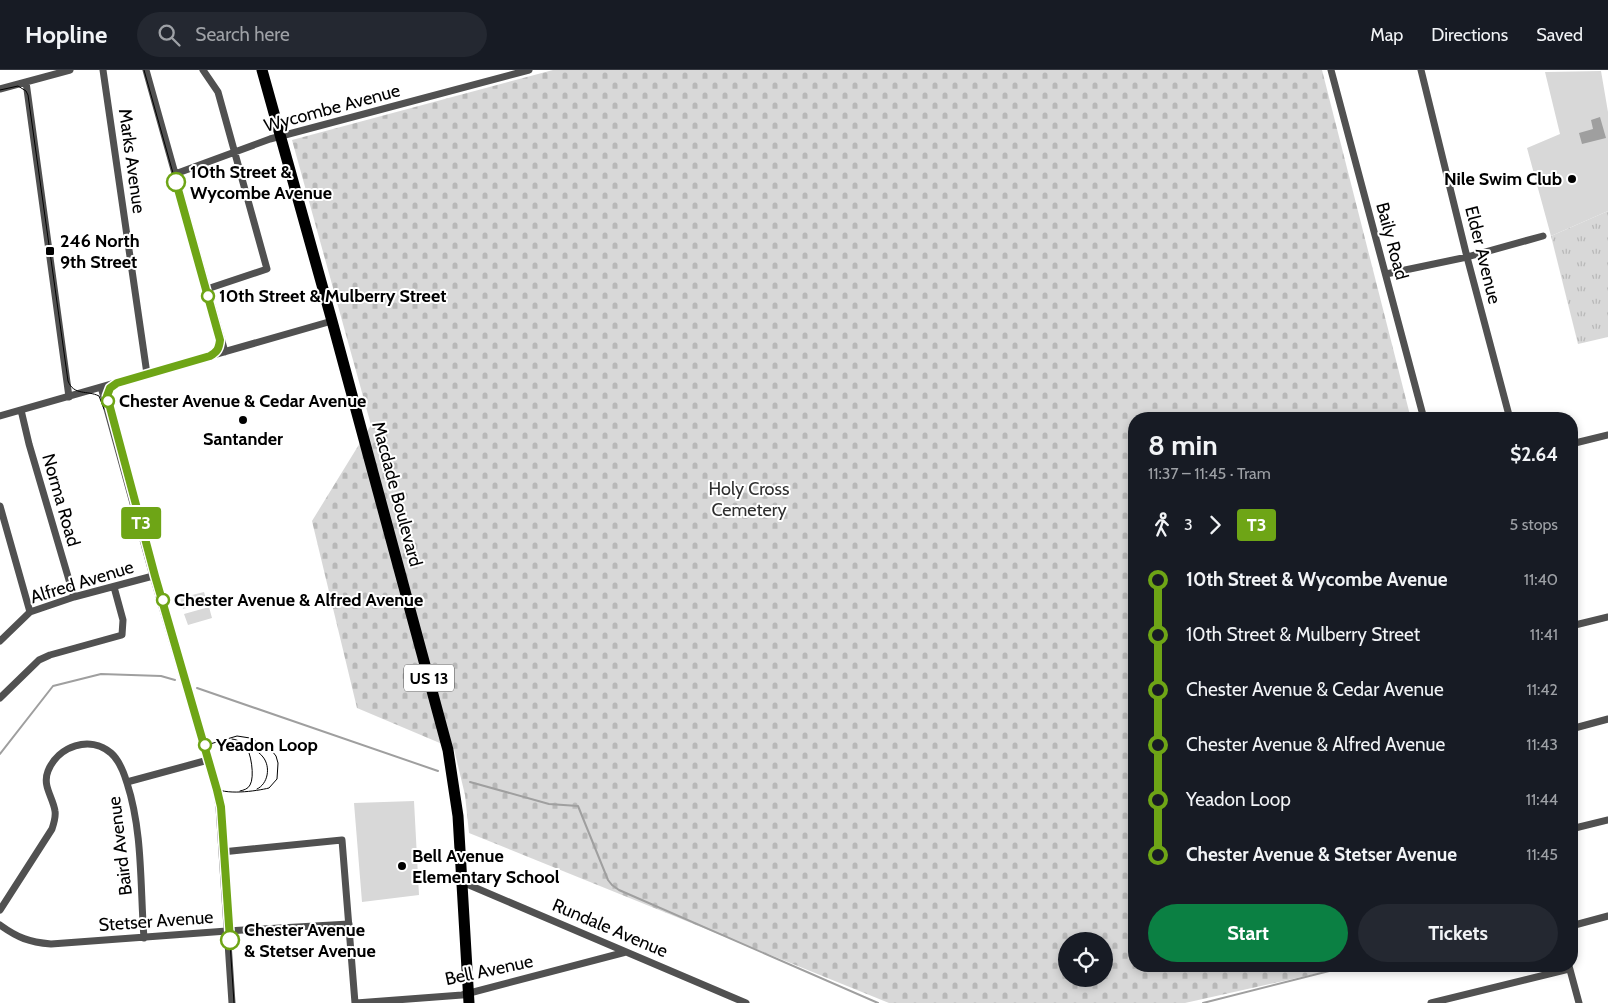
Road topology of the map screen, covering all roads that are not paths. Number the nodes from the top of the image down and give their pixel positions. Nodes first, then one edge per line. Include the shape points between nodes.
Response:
1 (70, 70) edge
2 (103, 70) edge
3 (146, 70) edge
4 (203, 70) edge
5 (262, 70) edge
6 (529, 70) edge
7 (1332, 70) edge
8 (1421, 70) edge
9 (26, 82) junction
10 (0, 89) edge
11 (281, 136) junction
12 (235, 152) junction
13 (175, 174) junction
14 (1543, 236) dead end
15 (1467, 257) junction
16 (1386, 274) junction
17 (207, 289) junction
18 (332, 321) junction
19 (225, 352) junction
20 (147, 373) junction
21 (101, 388) junction
22 (69, 397) junction
23 (21, 410) junction
24 (1422, 412) edge
25 (1508, 412) edge
26 (0, 416) edge
27 (1608, 435) edge
28 (1578, 442) edge
29 (0, 506) edge
30 (153, 576) junction
31 (114, 587) junction
32 (74, 597) junction
33 (30, 612) junction
34 (1608, 617) edge
35 (1578, 624) edge
36 (0, 640) edge
37 (0, 698) edge
38 (1608, 719) edge
39 (1578, 727) edge
40 (208, 760) junction
41 (127, 782) junction
42 (1608, 820) edge
43 (1578, 827) edge
44 (222, 852) junction
45 (462, 882) junction
46 (0, 910) edge
47 (1608, 916) edge
48 (349, 924) junction
49 (1578, 924) edge
50 (0, 925) edge
51 (227, 931) junction
52 (144, 938) junction
53 (626, 952) junction
54 (1554, 972) edge
55 (1570, 972) edge
56 (469, 998) edge
57 (1445, 1001) edge
58 (232, 1003) edge
59 (355, 1003) edge
60 (746, 1003) edge
61 (1431, 1003) edge
62 (1579, 1003) edge

1 - 9 street
2 - 20 street, Marks Avenue
3 - 13 street
4 - 12 street via 218,92
5 - 11 main road, US 13
6 - 11 street, Wycombe Avenue
7 - 16 street, Baily Road
8 - 15 street, Elder Avenue
9 - 10 street
9 - 22 street
11 - 12 street, Wycombe Avenue
11 - 18 main road, US 13
12 - 13 street, Wycombe Avenue
12 - 17 street via 267,269
13 - 17 street
14 - 15 street
15 - 16 street
15 - 25 street, Elder Avenue
16 - 24 street, Baily Road
17 - 19 street
18 - 19 street
18 - 45 main road, Macdade Boulevard / US 13 via 448,750 456,800
19 - 20 street
20 - 21 street
21 - 22 street
21 - 30 street
22 - 23 street
23 - 26 street
23 - 32 street, Norma Road
27 - 28 street
29 - 33 street
30 - 31 street, Alfred Avenue
30 - 40 street
31 - 32 street, Alfred Avenue
31 - 37 street via 123,620 122,635 39,660
32 - 33 street, Alfred Avenue
33 - 36 street, Alfred Avenue
34 - 35 street
38 - 39 street
40 - 41 street
40 - 44 street via 219,807
41 - 46 street, Baird Avenue via 113,755 100,746 74,745 57,757 46,778 56,812 52,829
41 - 52 street, Baird Avenue via 137,835
42 - 43 street
44 - 48 street via 342,840
44 - 51 street
45 - 53 street, Rundale Avenue
45 - 56 main road, Macdade Boulevard / US 13
47 - 49 street
48 - 51 street, Stetser Avenue
48 - 59 street
50 - 52 street, Stetser Avenue via 31,942 51,944
51 - 52 street, Stetser Avenue
51 - 58 street
53 - 56 street, Bell Avenue
53 - 60 street, Rundale Avenue
54 - 57 street
55 - 62 street
56 - 59 street, Bell Avenue
57 - 61 street

